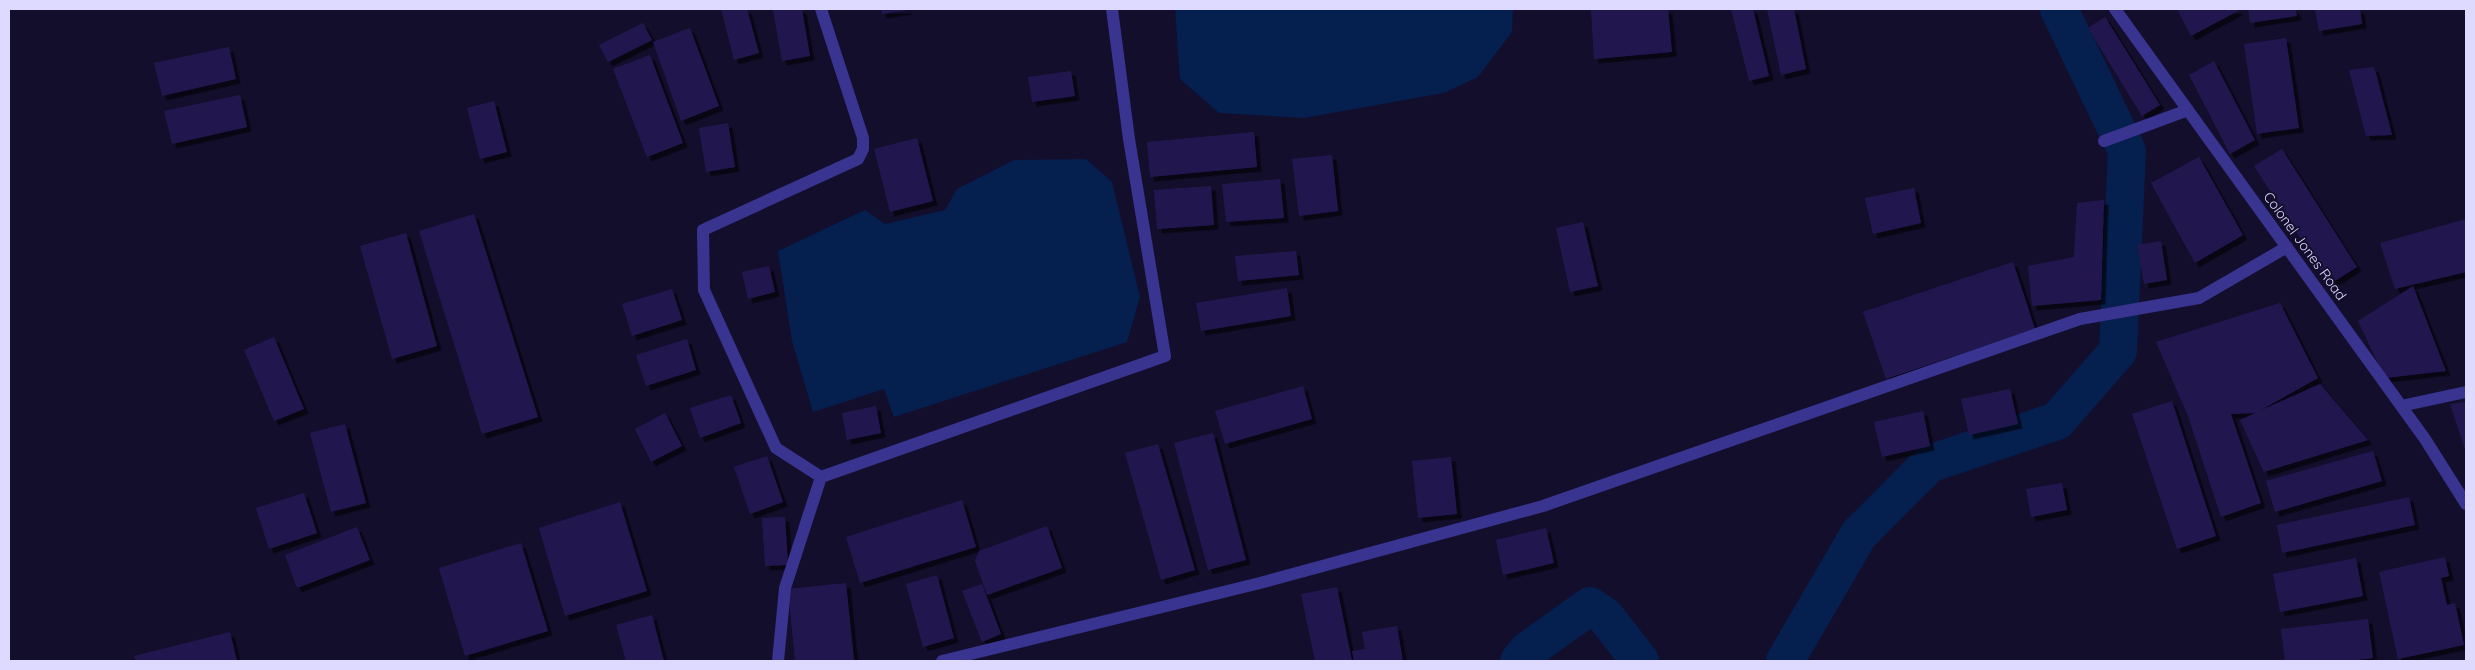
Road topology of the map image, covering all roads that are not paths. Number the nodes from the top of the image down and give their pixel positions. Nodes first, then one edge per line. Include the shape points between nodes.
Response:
1 (821, 9) edge
2 (1112, 9) edge
3 (2115, 9) edge
4 (2188, 110) junction
5 (2104, 140) dead end
6 (2287, 247) junction
7 (2466, 392) edge
8 (2401, 406) junction
9 (822, 477) junction
10 (2466, 504) edge
11 (778, 661) edge
12 (942, 661) edge

1 - 9 street via 863,138 858,160 703,230 704,290 776,448
2 - 9 street via 1128,140 1165,356
3 - 4 street, Colonel Jones Road
4 - 5 street
4 - 6 street, Colonel Jones Road
6 - 8 street, Colonel Jones Road
6 - 12 street via 2199,298 2080,319 1543,506 1260,583
7 - 8 street
8 - 10 street, Colonel Jones Road
9 - 11 street via 785,588

